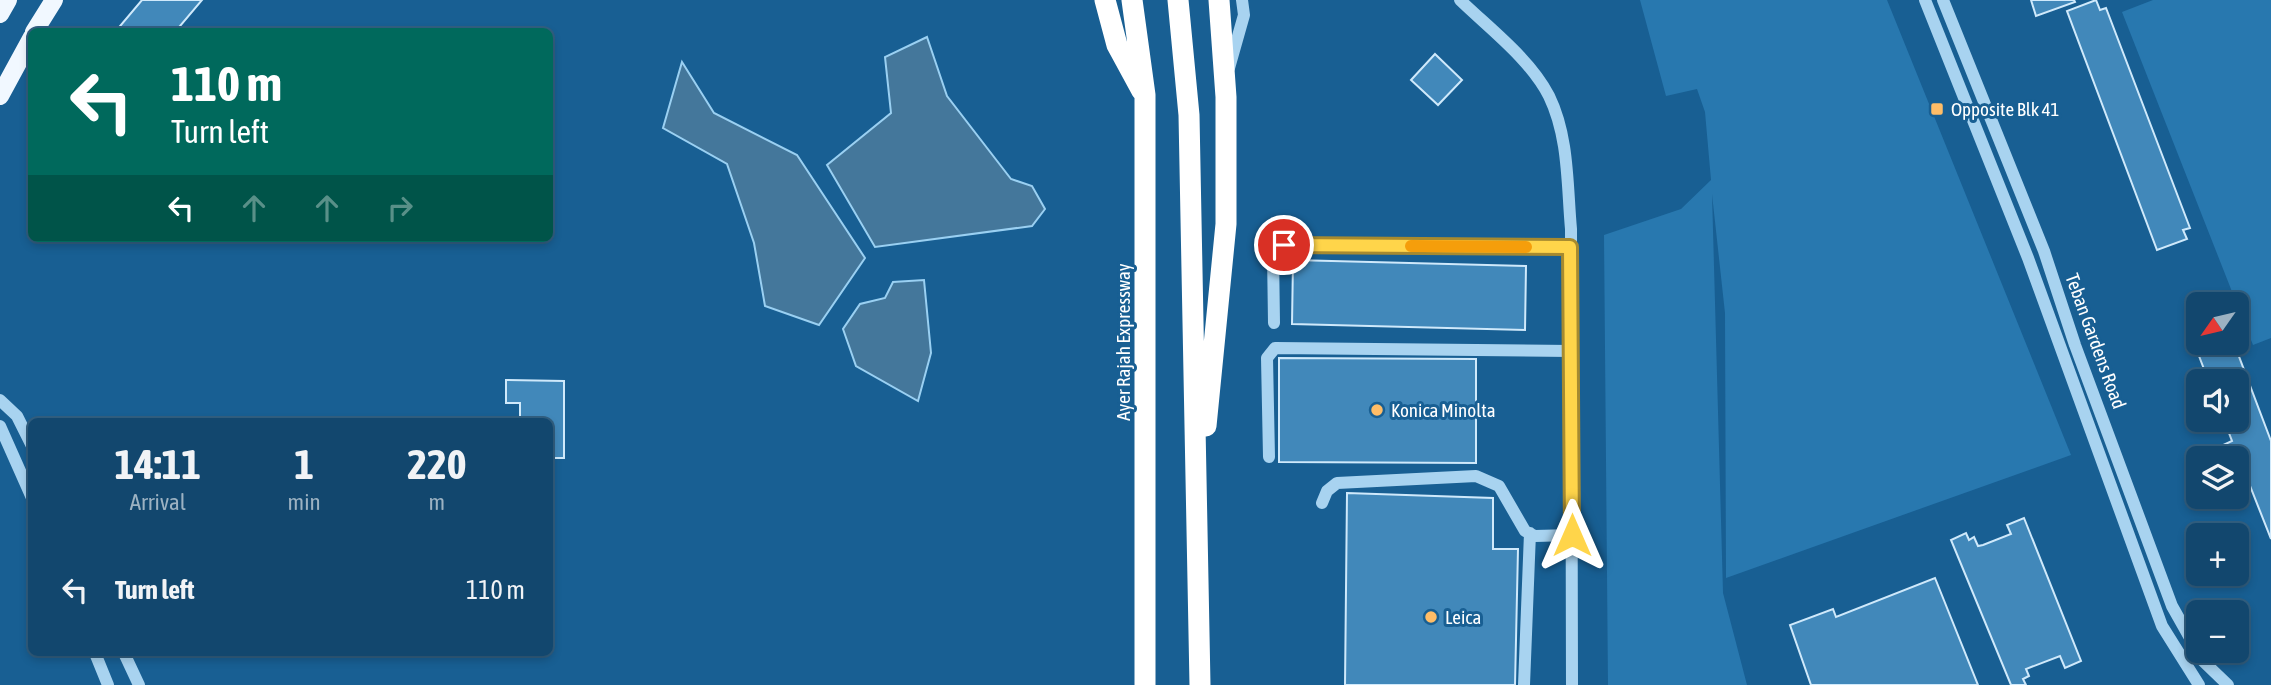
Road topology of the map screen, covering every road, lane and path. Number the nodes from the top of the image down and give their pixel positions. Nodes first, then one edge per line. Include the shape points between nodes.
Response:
1 (8, 0) edge
2 (54, 0) edge
3 (1105, 0) edge
4 (1132, 0) edge
5 (1178, 0) edge
6 (1219, 0) edge
7 (1242, 0) edge
8 (1460, 0) edge
9 (1925, 0) edge
10 (1943, 0) edge
11 (0, 14) edge
12 (36, 28) edge
13 (28, 44) edge
14 (1225, 83) junction
15 (0, 96) edge
16 (1145, 96) junction
17 (1570, 247) junction
18 (2044, 251) junction
19 (2028, 258) junction
20 (1274, 323) dead end
21 (1571, 351) junction
22 (0, 400) edge
23 (0, 426) edge
24 (28, 438) edge
25 (1269, 457) dead end
26 (28, 489) edge
27 (1322, 503) dead end
28 (1197, 526) junction
29 (1530, 533) junction
30 (1572, 535) junction
31 (96, 656) edge
32 (125, 656) edge
33 (108, 685) edge
34 (139, 685) edge
35 (1145, 685) edge
36 (1200, 685) edge
37 (1524, 685) edge
38 (1572, 685) edge
39 (2199, 685) edge
40 (2228, 685) edge

1 - 11 main road
2 - 12 main road
3 - 16 highway via 1117,45
4 - 16 highway, Ayer Rajah Expressway
5 - 28 highway via 1189,115
6 - 14 highway
7 - 14 street via 1244,15
8 - 17 street via 1529,68 1548,95 1566,153
9 - 19 street, Teban Gardens Road
10 - 18 street, Teban Gardens Road
13 - 15 main road
14 - 28 highway via 1226,225
16 - 35 highway, Ayer Rajah Expressway
17 - 20 street via 1284,245 1273,253
17 - 21 street
18 - 19 street
18 - 40 street, Teban Gardens Road via 2172,606 2203,661
19 - 39 street, Teban Gardens Road via 2162,626
21 - 25 street via 1275,348 1266,358
21 - 30 street
22 - 24 street via 17,416
23 - 26 street
27 - 29 street via 1336,483 1476,477 1499,486
28 - 36 highway
29 - 30 street
29 - 37 street
30 - 38 street
31 - 33 street
32 - 34 street

